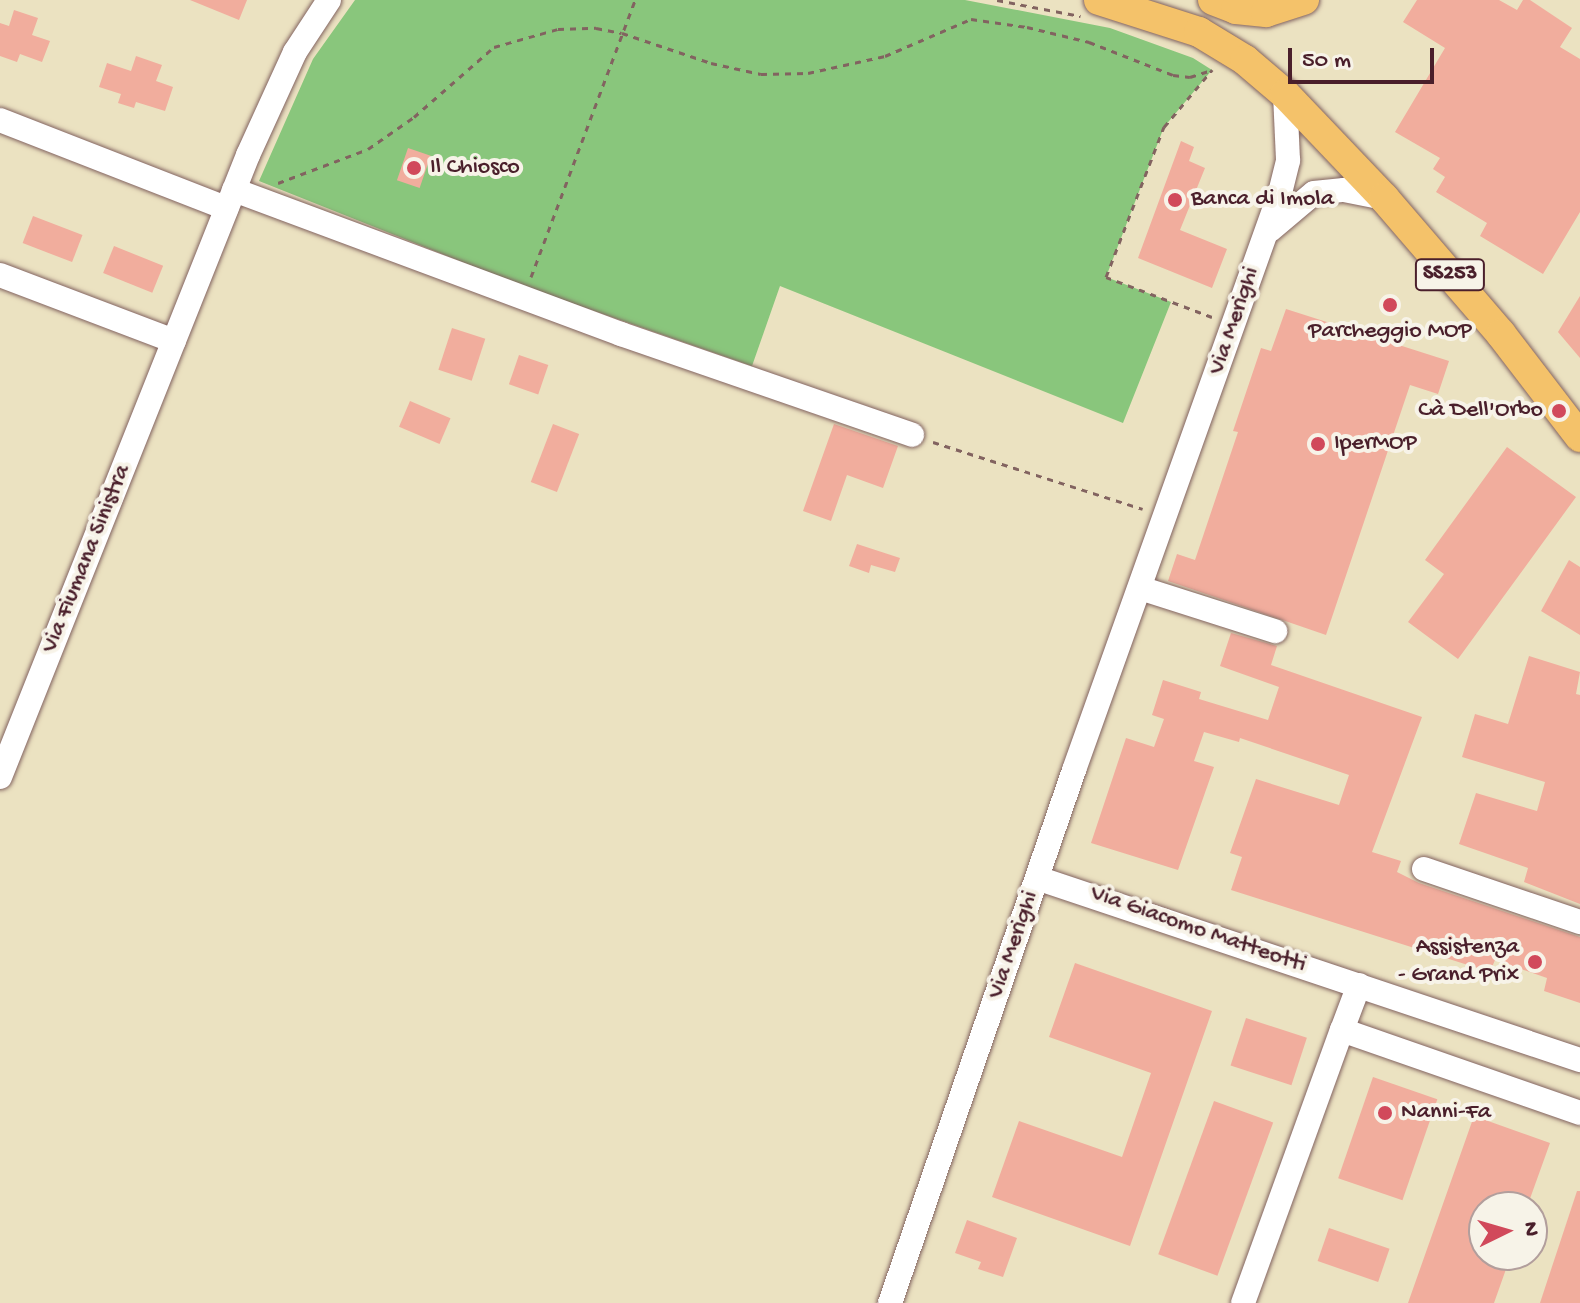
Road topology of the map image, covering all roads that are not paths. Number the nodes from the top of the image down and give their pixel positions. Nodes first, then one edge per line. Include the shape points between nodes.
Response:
1 (329, 0) edge
2 (1213, 0) edge
3 (1304, 0) edge
4 (1092, 9) edge
5 (1285, 94) junction
6 (0, 120) edge
7 (1384, 198) junction
8 (239, 199) junction
9 (1265, 235) junction
10 (0, 275) edge
11 (174, 341) junction
12 (912, 435) road end
13 (1580, 437) edge
14 (1140, 588) junction
15 (1275, 631) dead end
16 (0, 777) edge
17 (1424, 869) dead end
18 (1037, 878) junction
19 (1580, 922) edge
20 (1359, 985) junction
21 (1342, 1030) junction
22 (1580, 1060) edge
23 (1580, 1113) edge
24 (890, 1303) edge
25 (1243, 1303) edge

1 - 8 street, Via Fiumana Sinistra via 295,52
2 - 3 main road via 1266,12
4 - 5 main road, SS253 via 1199,32 1245,60
5 - 7 main road, SS253
5 - 9 street, Via Merighi via 1288,160
6 - 8 street
7 - 9 street, Via Merighi via 1344,190 1314,193
7 - 13 main road, SS253 via 1501,334
8 - 11 street, Via Fiumana Sinistra
8 - 12 street
9 - 14 street, Via Merighi
10 - 11 street
11 - 16 street, Via Fiumana Sinistra
14 - 15 street
14 - 18 street, Via Merighi
17 - 19 street
18 - 20 street, Via Giacomo Matteotti
18 - 24 street, Via Merighi
20 - 21 street
20 - 22 street, Via Giacomo Matteotti
21 - 23 street
21 - 25 street

